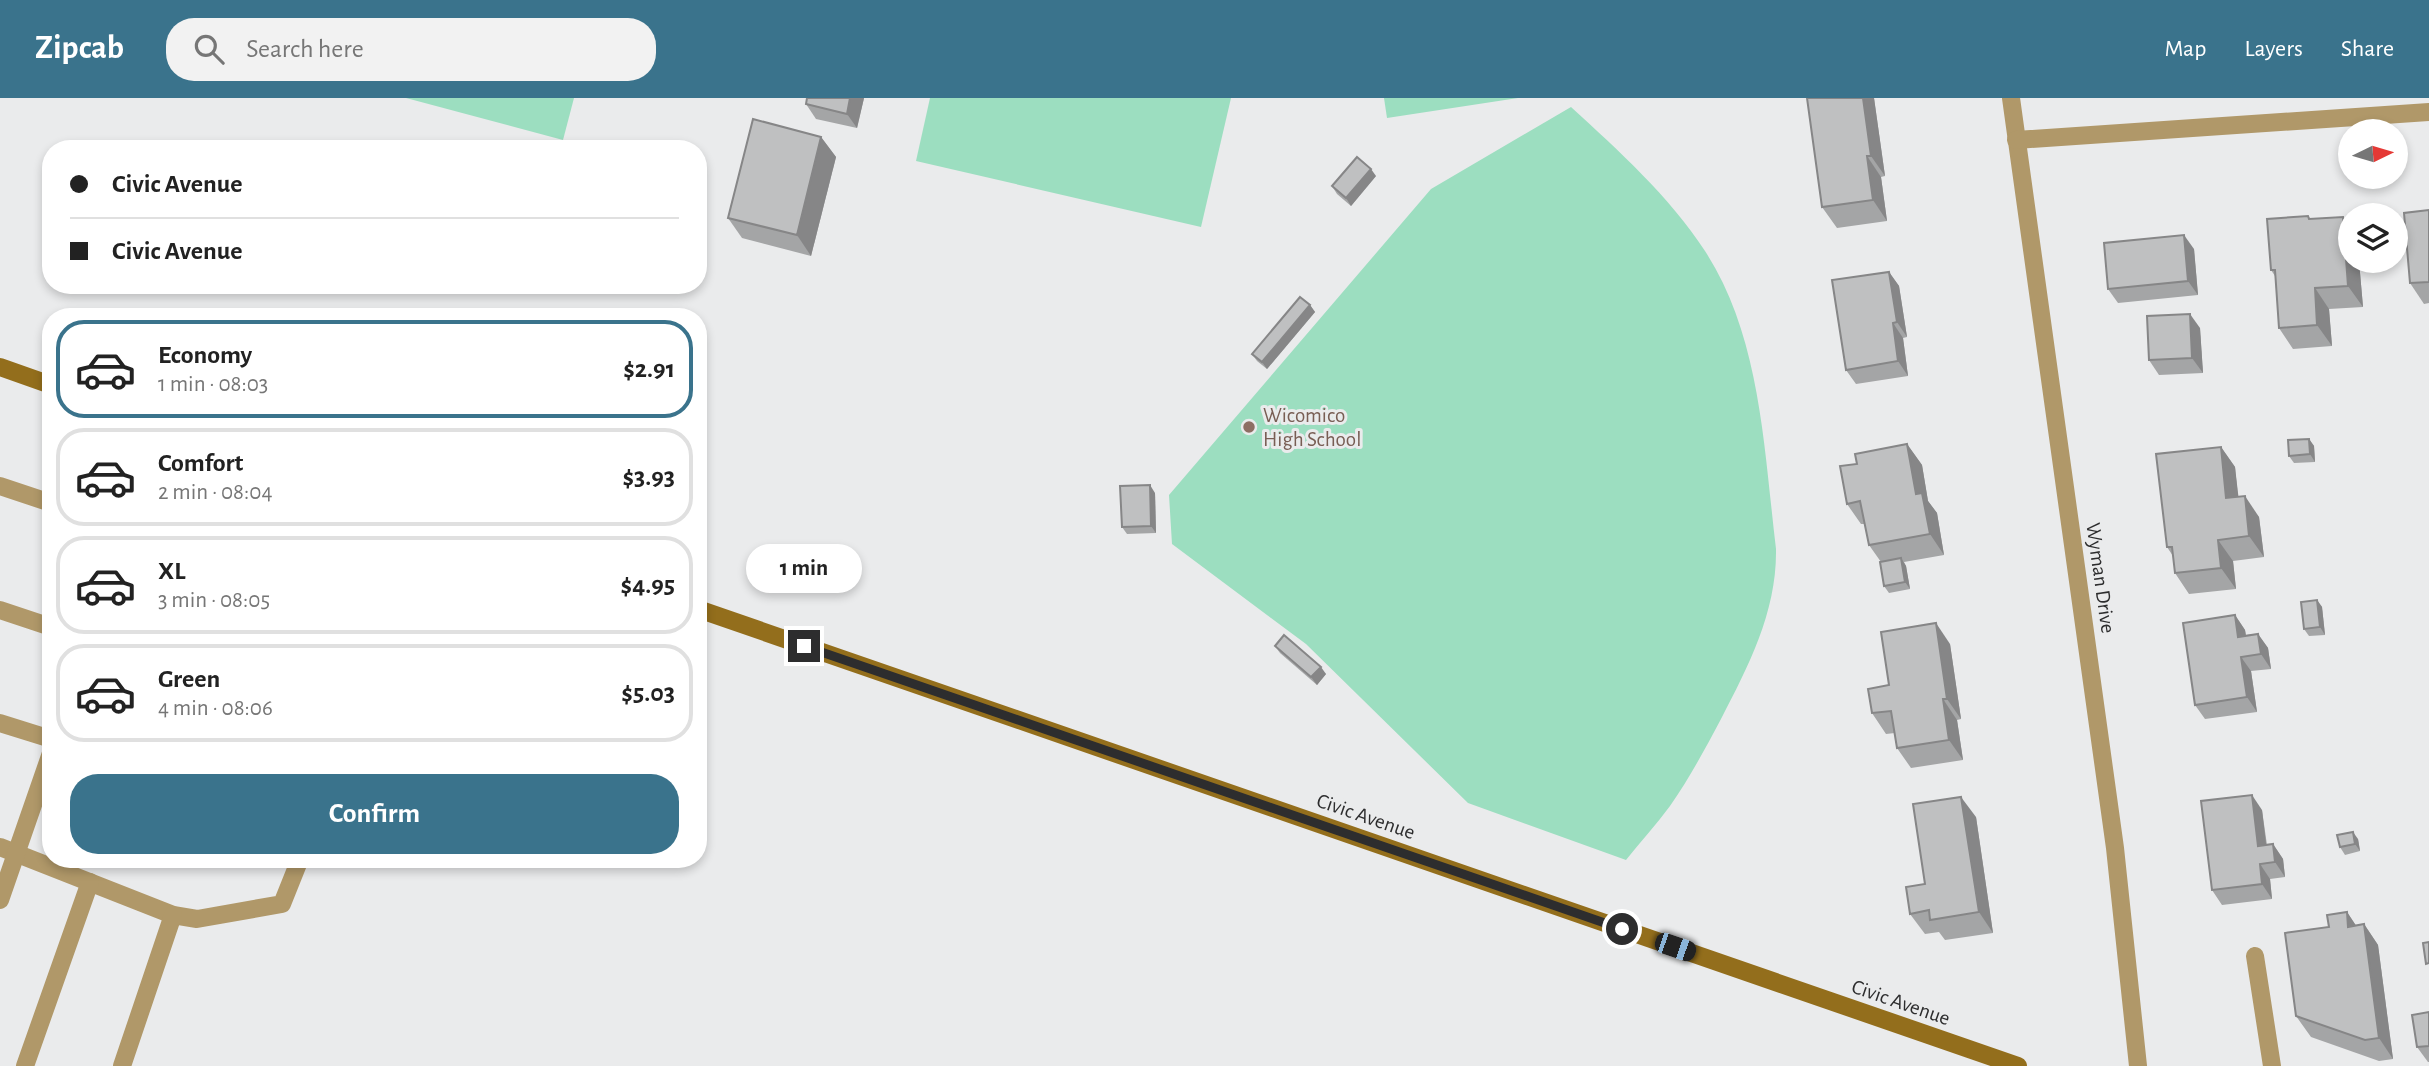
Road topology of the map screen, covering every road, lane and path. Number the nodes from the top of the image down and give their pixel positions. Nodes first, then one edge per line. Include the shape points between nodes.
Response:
1 (2011, 98) edge
2 (2429, 112) edge
3 (2016, 140) junction
4 (0, 367) edge
5 (42, 382) edge
6 (0, 486) edge
7 (42, 500) edge
8 (0, 610) edge
9 (707, 612) edge
10 (42, 624) edge
11 (0, 723) edge
12 (42, 736) edge
13 (42, 773) edge
14 (8, 850) edge
15 (42, 863) edge
16 (54, 868) edge
17 (296, 868) edge
18 (90, 882) junction
19 (0, 900) edge
20 (173, 915) junction
21 (2255, 956) dead end
22 (25, 1066) edge
23 (122, 1066) edge
24 (2018, 1066) edge
25 (2138, 1066) edge
26 (2272, 1066) edge

1 - 3 street, Wyman Drive
2 - 3 street
3 - 25 street, Wyman Drive via 2113,835
4 - 5 street
6 - 7 street
8 - 10 street
9 - 24 street, Civic Avenue
11 - 12 street
13 - 14 street
14 - 15 street
14 - 19 street
16 - 18 street
17 - 20 street via 282,904 197,919
18 - 20 street
18 - 22 street
20 - 23 street
21 - 26 street

